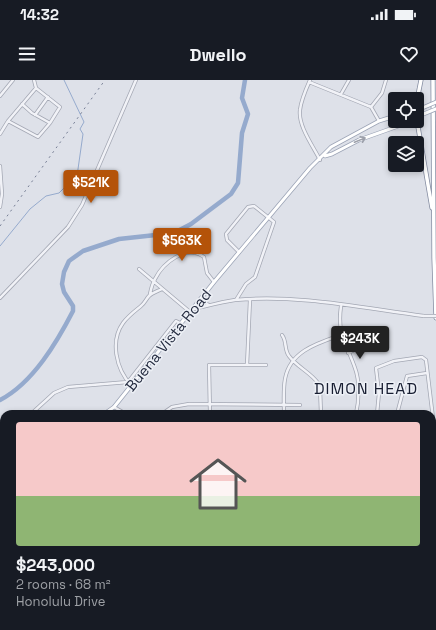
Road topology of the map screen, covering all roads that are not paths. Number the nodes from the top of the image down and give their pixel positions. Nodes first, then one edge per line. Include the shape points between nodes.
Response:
1 (13, 80) edge
2 (34, 80) edge
3 (136, 80) edge
4 (349, 80) edge
5 (386, 80) edge
6 (421, 80) edge
7 (433, 80) edge
8 (309, 81) edge
9 (36, 88) junction
10 (419, 92) edge
11 (342, 94) junction
12 (0, 96) edge
13 (48, 97) junction
14 (436, 102) edge
15 (22, 104) junction
16 (371, 106) junction
17 (424, 107) edge
18 (436, 109) edge
19 (424, 113) edge
20 (35, 115) junction
21 (388, 118) edge
22 (8, 121) junction
23 (379, 121) junction
24 (50, 124) junction
25 (393, 128) edge
26 (418, 128) edge
27 (0, 134) edge
28 (325, 156) junction
29 (320, 160) junction
30 (0, 166) edge
31 (0, 207) edge
32 (268, 218) junction
33 (434, 248) junction
34 (239, 252) junction
35 (139, 269) dead end
36 (154, 280) junction
37 (214, 282) junction
38 (162, 289) junction
39 (149, 295) junction
40 (0, 298) edge
41 (236, 300) junction
42 (250, 300) junction
43 (200, 301) junction
44 (209, 305) junction
45 (341, 306) junction
46 (192, 311) junction
47 (436, 317) edge
48 (182, 324) junction
49 (282, 335) dead end
50 (341, 335) junction
51 (366, 344) dead end
52 (348, 353) junction
53 (294, 361) junction
54 (247, 365) junction
55 (266, 365) dead end
56 (427, 373) junction
57 (128, 382) junction
58 (131, 385) junction
59 (209, 404) junction
60 (284, 405) junction
61 (300, 405) dead end
62 (114, 407) junction
63 (35, 410) edge
64 (110, 410) edge
65 (119, 410) edge
66 (169, 410) edge
67 (210, 410) edge
68 (284, 410) edge
69 (321, 410) edge
70 (356, 410) edge
71 (377, 410) edge
72 (398, 410) edge
73 (432, 410) edge

1 - 12 street
2 - 9 street
3 - 40 street via 82,206 68,227
4 - 11 street
5 - 16 street via 382,93
6 - 10 highway
7 - 33 highway
8 - 11 street
8 - 29 street via 300,111 301,119
9 - 13 street
9 - 15 street
11 - 16 street
13 - 20 street
13 - 24 street via 60,107
14 - 17 main road, bridge
15 - 20 street
15 - 22 street
16 - 23 street
18 - 19 main road, bridge
20 - 24 street
21 - 23 main road, Buena Vista Road
22 - 24 street via 38,137
22 - 27 street
23 - 28 main road, Buena Vista Road via 331,147
28 -> 25 main road, Buena Vista Road via 346,145
26 - 33 highway via 431,206
28 - 29 main road, Buena Vista Road
29 - 32 main road, Buena Vista Road via 296,183
30 - 31 street
32 - 34 main road, Buena Vista Road
32 - 34 street via 254,206 248,207 226,234 227,240
32 - 41 street via 274,222 261,264 255,277 246,284
33 - 47 highway
34 - 37 main road, Buena Vista Road
35 - 36 street
36 - 37 street via 167,263 181,255 194,252 204,257 206,273
36 - 38 street
36 - 39 street
37 - 43 main road, Buena Vista Road
38 - 39 street
38 - 46 street
39 - 57 street via 144,304 123,323 115,343 118,361
41 - 42 street
41 - 44 street
42 - 45 street via 322,302
42 - 54 street
43 - 44 street
43 - 46 main road, Buena Vista Road
44 - 46 street
45 - 47 street, bridge
45 - 50 street
46 - 48 main road, Buena Vista Road
48 - 57 street via 176,321
48 - 58 main road, Buena Vista Road
49 - 53 street via 285,338 288,356
50 - 52 street
50 - 53 street via 314,344
51 - 52 street
52 - 70 street via 358,378
53 - 60 street via 284,380
53 - 69 street via 318,383
54 - 55 street
54 - 59 street via 209,365
56 - 71 street via 426,360 422,357 378,366
56 - 72 street via 407,376
56 - 73 street
57 - 58 street
57 - 63 street via 68,387 54,393
58 - 62 main road, Buena Vista Road
59 - 60 street
59 - 66 street via 179,404
59 - 67 street
60 - 61 street
60 - 68 street
62 - 64 main road, Buena Vista Road
62 - 65 street

